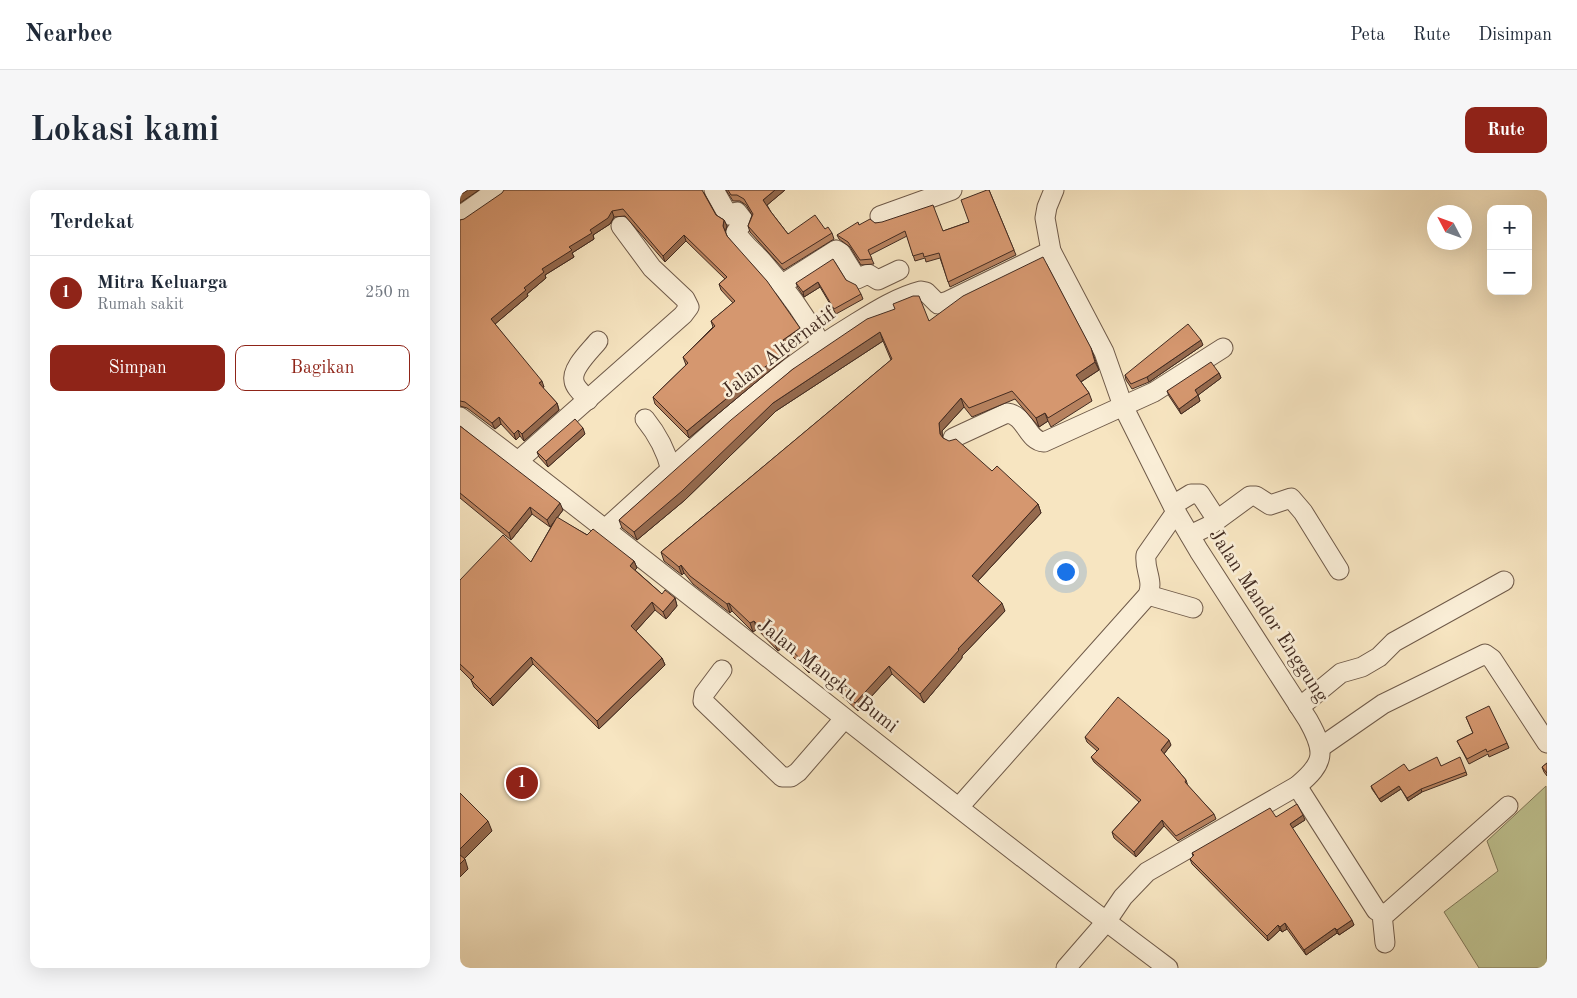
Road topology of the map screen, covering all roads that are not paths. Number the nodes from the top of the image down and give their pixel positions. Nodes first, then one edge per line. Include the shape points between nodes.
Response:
1 (496, 190) edge
2 (714, 190) edge
3 (952, 190) edge
4 (1054, 190) edge
5 (460, 216) edge
6 (880, 216) dead end
7 (621, 226) dead end
8 (1051, 251) junction
9 (899, 270) dead end
10 (781, 285) junction
11 (598, 341) dead end
12 (821, 344) junction
13 (1223, 348) dead end
14 (588, 400) junction
15 (1123, 406) junction
16 (460, 417) edge
17 (645, 418) dead end
18 (953, 438) edge
19 (518, 461) junction
20 (671, 470) junction
21 (1174, 508) junction
22 (1217, 520) junction
23 (606, 528) junction
24 (1190, 535) junction
25 (1339, 570) dead end
26 (1504, 581) dead end
27 (1148, 595) junction
28 (1193, 608) dead end
29 (722, 670) dead end
30 (1298, 705) junction
31 (844, 719) junction
32 (1547, 744) edge
33 (1321, 747) junction
34 (1297, 786) junction
35 (1508, 806) dead end
36 (959, 808) junction
37 (1382, 914) junction
38 (1106, 922) junction
39 (1385, 943) dead end
40 (1066, 968) edge
41 (1168, 968) edge

1 - 5 street
2 - 10 street via 728,215 737,212 744,221 736,232 745,246
3 - 6 street
4 - 8 street via 1045,218
7 - 14 street via 652,268 685,299 689,307 683,316
8 - 12 street, Jalan Alternatif via 948,301 938,304 922,292 890,303
8 - 15 street, Jalan Mandor Enggung via 1104,352
9 - 10 street via 878,280 868,274 857,279 836,250
10 - 12 street
11 - 14 street via 573,378 574,384
12 - 20 street, Jalan Alternatif via 754,397
13 - 15 street via 1154,392
14 - 19 street
15 - 18 street via 1044,442 1034,438 1023,421 1012,413
15 - 21 street, Jalan Mandor Enggung
16 - 19 street, Jalan Mangku Bumi
17 - 20 street via 658,435
19 - 23 street, Jalan Mangku Bumi
20 - 23 street, Jalan Alternatif
21 - 22 street via 1191,494 1200,494
21 - 24 street, Jalan Mandor Enggung
21 - 27 street via 1146,555 1151,588
22 - 24 street
22 - 25 street via 1250,496 1270,505 1292,498
23 - 31 street, Jalan Mangku Bumi
24 - 30 street, Jalan Mandor Enggung via 1232,607
26 - 30 street via 1394,642 1379,657 1362,667 1341,672
27 - 28 street
27 - 36 street
29 - 31 street via 704,694 703,701 782,777 788,778 798,772
30 - 33 street, Jalan Mandor Enggung
31 - 36 street, Jalan Mangku Bumi
32 - 33 street via 1492,659 1485,654 1383,704
33 - 34 street via 1317,769
34 - 37 street via 1376,910
34 - 38 street via 1179,856 1153,867 1123,897
35 - 37 street
36 - 38 street, Jalan Mangku Bumi
37 - 39 street
38 - 40 street
38 - 41 street, Jalan Mangku Bumi

